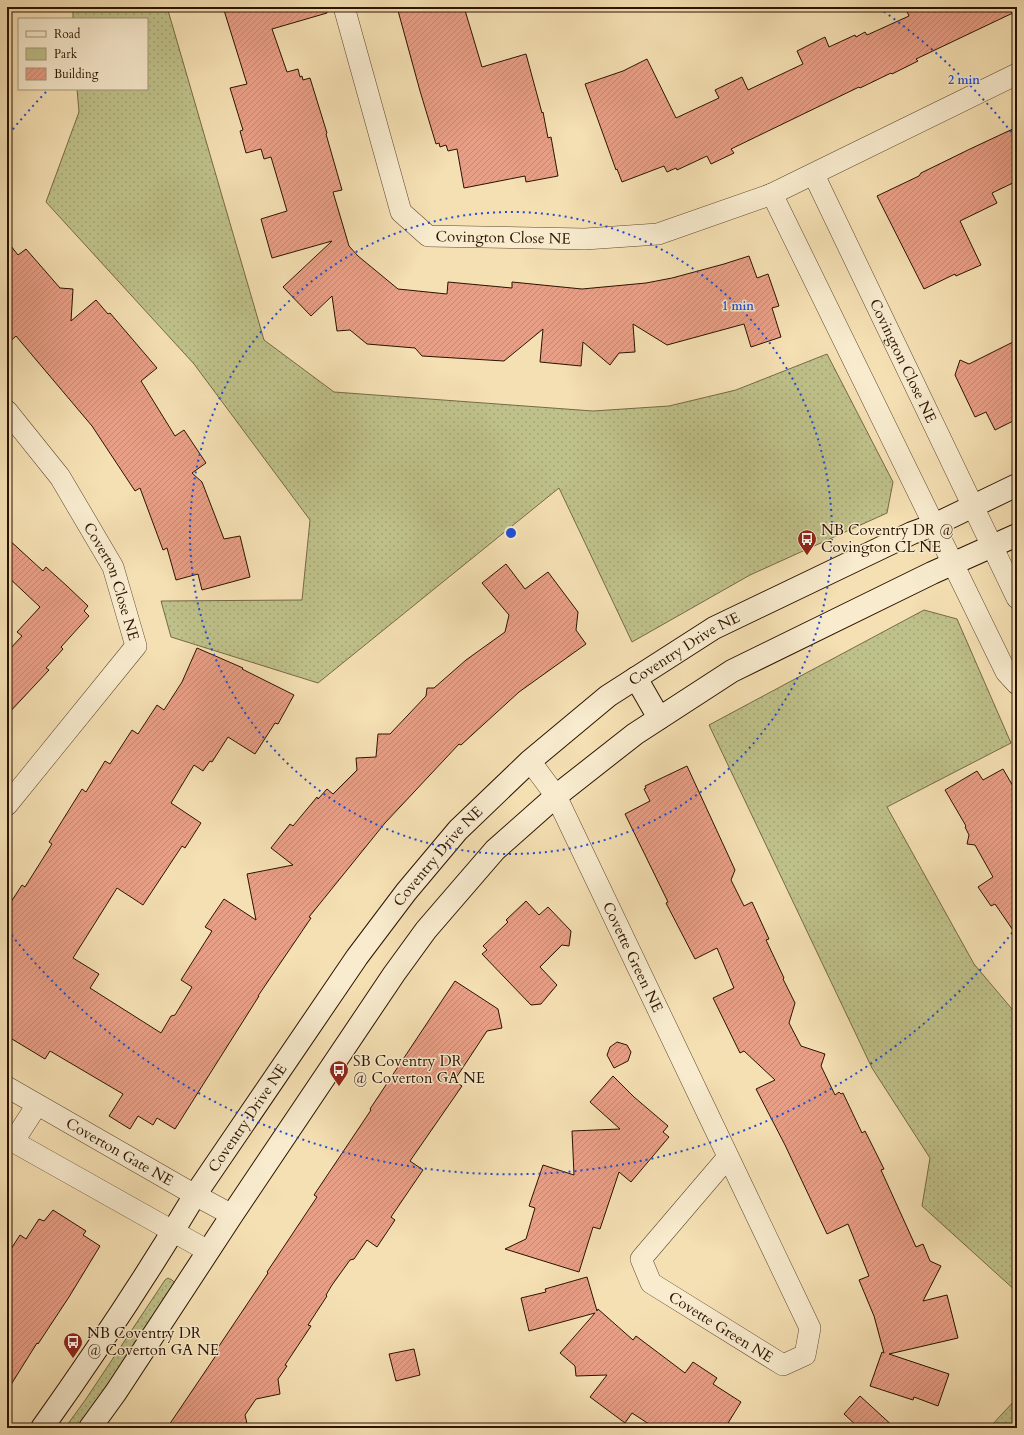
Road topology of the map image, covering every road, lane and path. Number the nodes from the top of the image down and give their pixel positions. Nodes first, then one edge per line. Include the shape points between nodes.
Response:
1 (344, 7) edge
2 (1017, 74) edge
3 (814, 175) junction
4 (772, 194) junction
5 (7, 411) edge
6 (1017, 485) edge
7 (973, 506) junction
8 (934, 525) junction
9 (1017, 534) edge
10 (992, 547) junction
11 (953, 565) junction
12 (1017, 598) edge
13 (636, 678) junction
14 (1017, 684) edge
15 (659, 718) junction
16 (530, 761) junction
17 (556, 796) junction
18 (7, 805) edge
19 (7, 1087) edge
20 (37, 1105) junction
21 (10, 1140) edge
22 (728, 1157) junction
23 (195, 1196) junction
24 (232, 1215) junction
25 (173, 1233) junction
26 (208, 1252) junction
27 (42, 1428) edge
28 (90, 1428) edge

1 - 4 street, Covington Close NE via 401,212 428,236 584,239 658,234
2 - 3 street, Covington Close NE
3 - 4 street, Covington Close NE
3 - 7 street, Covington Close NE
4 - 8 street
5 - 18 street, Coverton Close NE via 60,477 113,566 136,646
6 - 7 street, Coventry Drive NE
7 - 8 street, Coventry Drive NE
7 - 10 street, Covington Close NE
8 - 11 street
8 - 13 street, Coventry Drive NE via 912,533 714,628
9 - 10 street
10 - 11 street
10 - 12 street, Covington Close NE
11 - 14 street via 1006,672
11 - 15 street via 732,671
13 - 15 street
13 - 16 street, Coventry Drive NE via 608,696
15 - 17 street via 634,734
16 - 17 street, Covette Green NE
16 - 23 street, Coventry Drive NE via 458,830 379,927
17 - 22 street, Covette Green NE
17 - 24 street via 495,850 426,930
19 - 20 street, Coverton Gate NE
20 - 21 street
20 - 23 street, Coverton Gate NE
21 - 25 street
22 - 22 street, Covette Green NE via 641,1259 651,1283 783,1365 805,1355 810,1328
23 - 24 street, Coverton Gate NE
23 - 25 street, Coventry Drive NE
24 - 26 street
25 - 26 street
25 - 27 street, Coventry Drive NE via 89,1362
26 - 28 street

